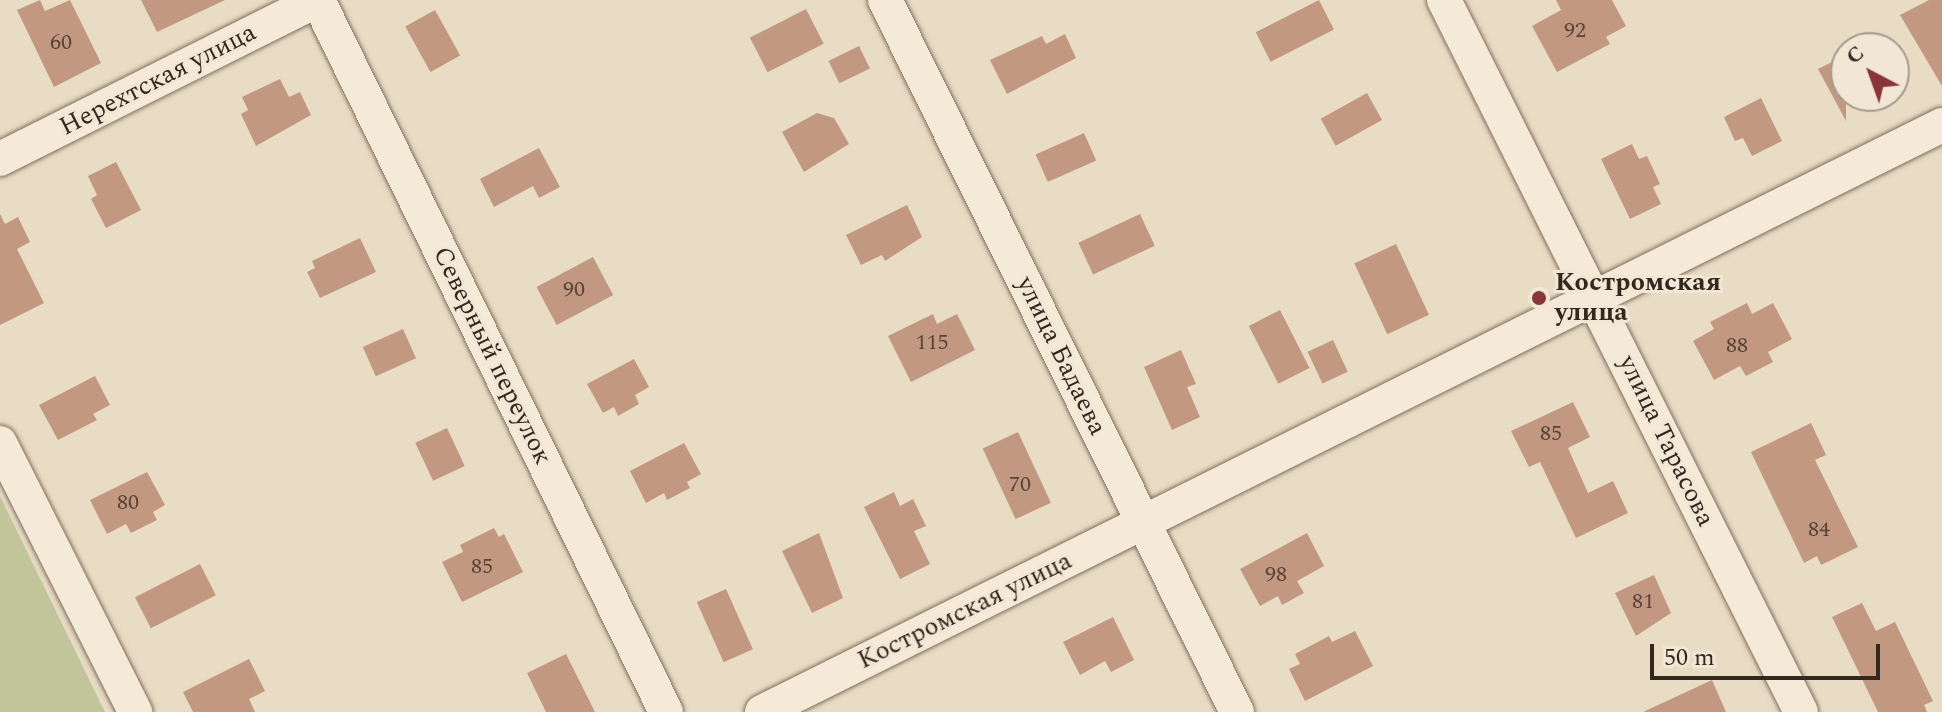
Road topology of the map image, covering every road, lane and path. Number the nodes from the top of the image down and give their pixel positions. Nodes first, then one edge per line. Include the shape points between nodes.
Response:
1 (317, 0) edge
2 (885, 0) edge
3 (1444, 0) edge
4 (1942, 125) edge
5 (0, 159) edge
6 (1594, 298) junction
7 (0, 443) edge
8 (1143, 522) junction
9 (135, 712) edge
10 (666, 712) edge
11 (762, 712) edge
12 (1237, 712) edge
13 (1801, 712) edge

1 - 5 street, Нерехтская улица
1 - 10 street, Северный переулок
2 - 8 street, улица Бадаева
3 - 6 street, улица Тарасова
4 - 6 street, Костромская улица
6 - 8 street, Костромская улица
6 - 13 street, улица Тарасова
7 - 9 street
8 - 11 street, Костромская улица
8 - 12 street, улица Бадаева

